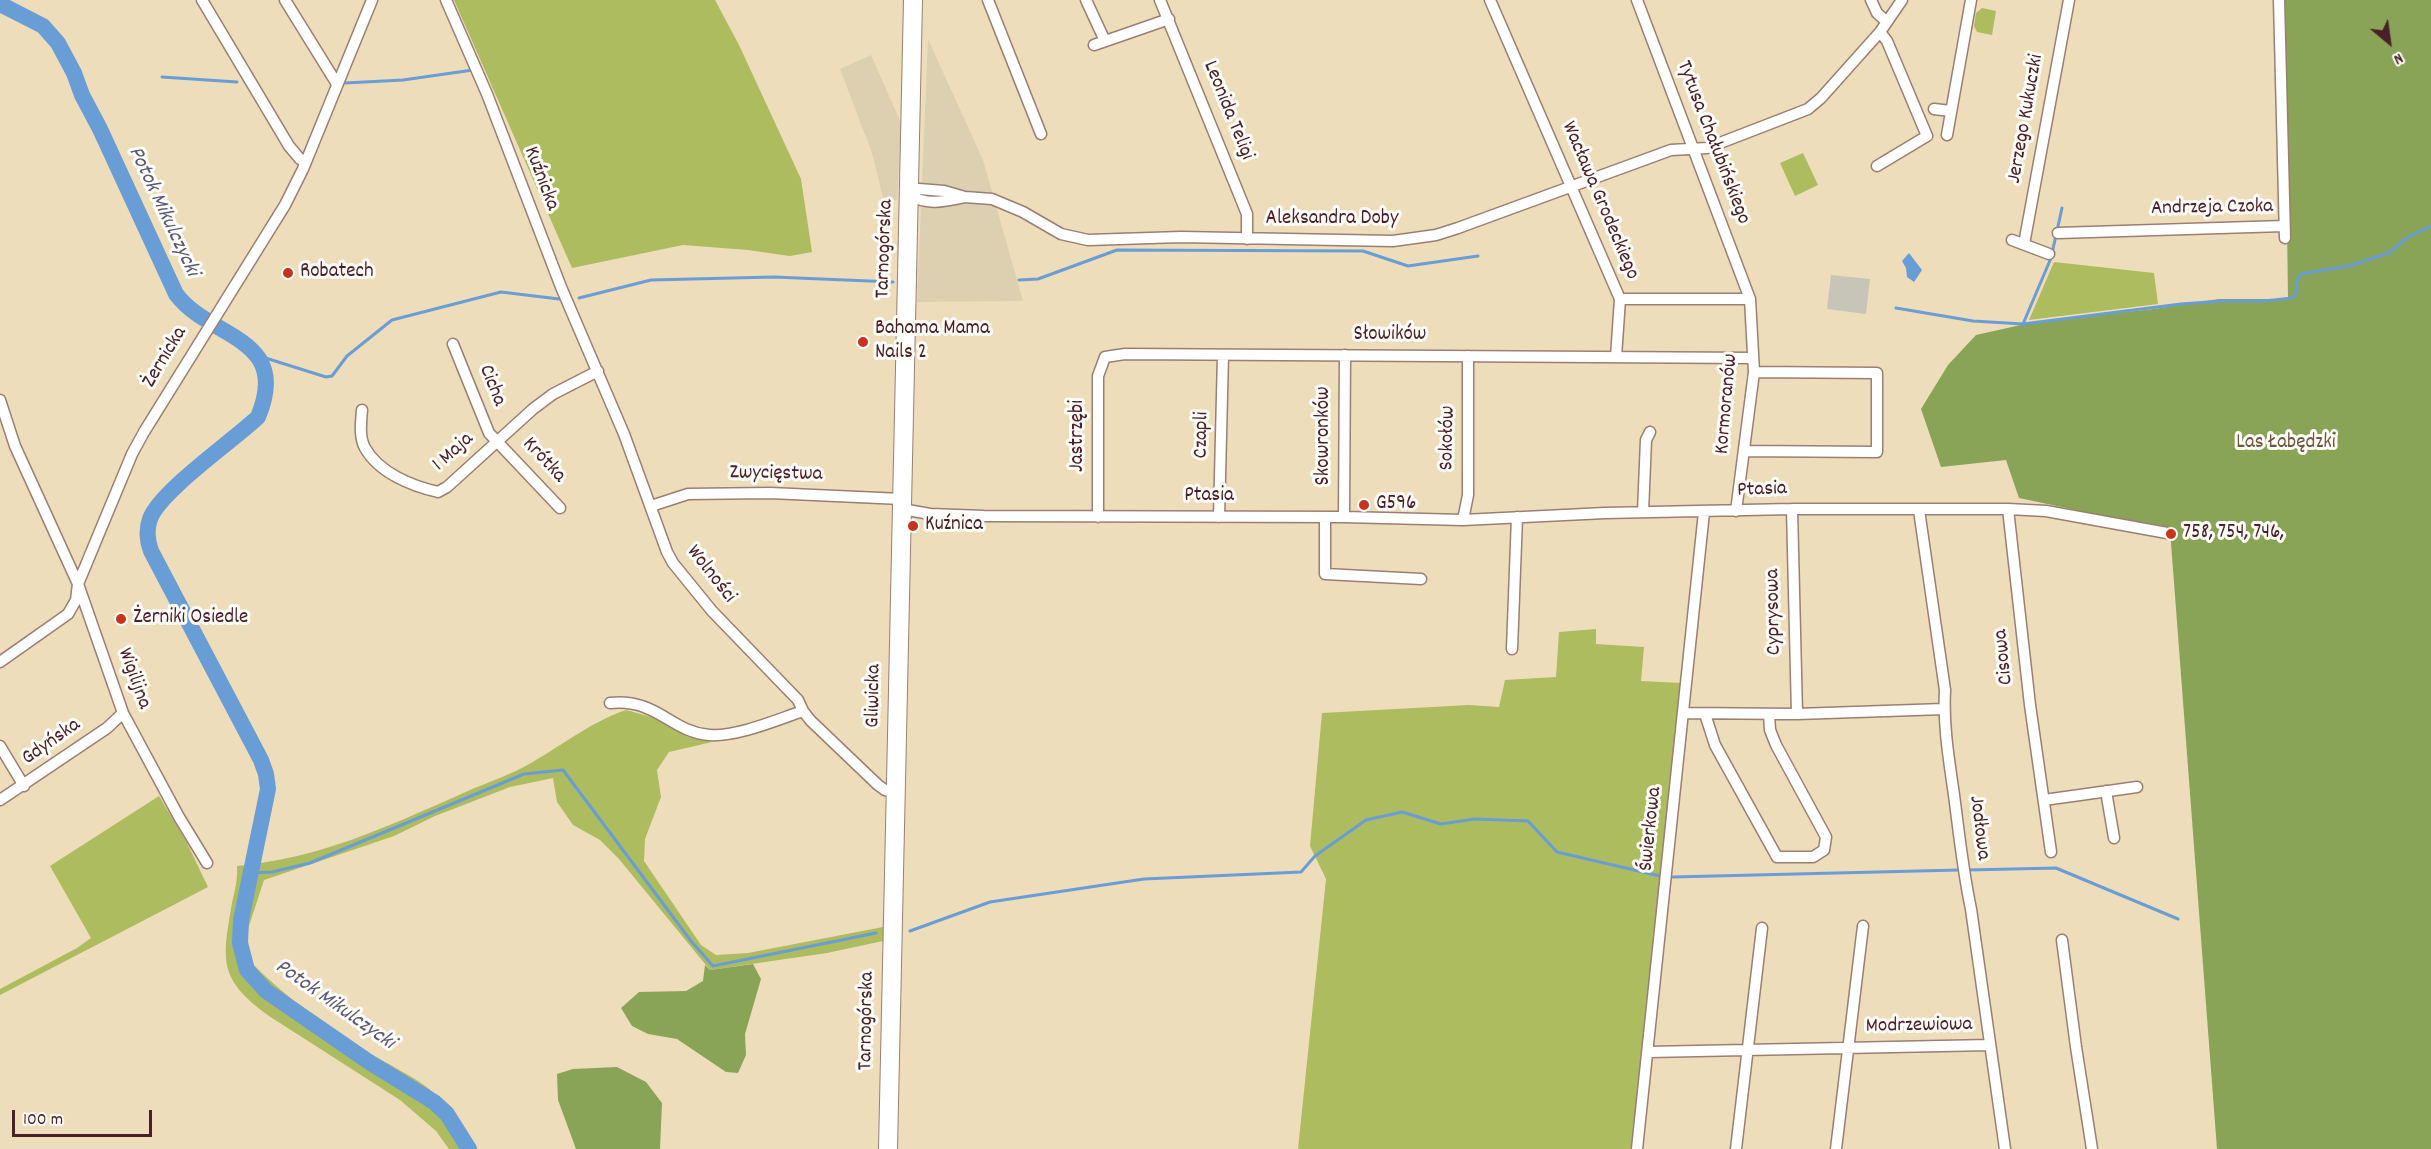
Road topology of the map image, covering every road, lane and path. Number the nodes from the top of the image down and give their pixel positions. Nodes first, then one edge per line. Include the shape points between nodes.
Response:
1 (202, 0) edge
2 (285, 0) edge
3 (372, 0) edge
4 (446, 0) edge
5 (914, 0) edge
6 (988, 0) edge
7 (1086, 0) edge
8 (1160, 0) edge
9 (1490, 0) edge
10 (1637, 0) edge
11 (1871, 0) edge
12 (1902, 0) edge
13 (1971, 0) edge
14 (2069, 0) edge
15 (2279, 0) edge
16 (1168, 19) junction
17 (1887, 22) junction
18 (1880, 33) junction
19 (337, 84) junction
20 (1934, 109) dead end
21 (1951, 111) junction
22 (1041, 134) dead end
23 (1947, 135) dead end
24 (1695, 150) junction
25 (305, 162) junction
26 (1877, 166) dead end
27 (1572, 186) junction
28 (910, 195) junction
29 (2058, 233) dead end
30 (1247, 239) junction
31 (2012, 240) dead end
32 (2024, 244) junction
33 (2049, 254) dead end
34 (1620, 299) junction
35 (1750, 299) junction
36 (453, 344) dead end
37 (1223, 355) junction
38 (1345, 356) junction
39 (1467, 356) junction
40 (1104, 357) joint
41 (1616, 357) junction
42 (1753, 358) junction
43 (598, 371) junction
44 (1754, 372) junction
45 (0, 400) edge
46 (362, 410) dead end
47 (1650, 432) dead end
48 (496, 440) junction
49 (1745, 451) junction
50 (902, 504) junction
51 (651, 506) junction
52 (560, 508) dead end
53 (1792, 509) junction
54 (2008, 509) junction
55 (1919, 510) junction
56 (1736, 511) junction
57 (1643, 512) junction
58 (1704, 512) junction
59 (1098, 516) junction
60 (1219, 517) junction
61 (1325, 517) junction
62 (1344, 517) junction
63 (1517, 517) junction
64 (1463, 520) junction
65 (2167, 533) dead end
66 (1421, 579) dead end
67 (78, 584) junction
68 (1512, 649) dead end
69 (0, 662) edge
70 (610, 703) dead end
71 (1944, 709) junction
72 (803, 711) junction
73 (123, 713) junction
74 (1684, 713) junction
75 (1705, 714) junction
76 (1769, 714) junction
77 (1797, 714) junction
78 (0, 746) edge
79 (24, 786) junction
80 (2137, 787) dead end
81 (2106, 791) junction
82 (896, 792) junction
83 (0, 800) edge
84 (2044, 800) junction
85 (2114, 838) dead end
86 (2050, 852) dead end
87 (207, 863) dead end
88 (893, 895) joint
89 (1863, 926) dead end
90 (1762, 927) dead end
91 (2062, 940) dead end
92 (1990, 1045) junction
93 (1848, 1048) junction
94 (1748, 1049) junction
95 (1648, 1052) junction
96 (888, 1149) edge
97 (1637, 1149) edge
98 (1736, 1149) edge
99 (1836, 1149) edge
100 (2005, 1149) edge
101 (2092, 1149) edge

1 - 25 street via 289,146
2 - 19 street
3 - 19 street, Żernicka
4 - 43 street, Kuźnicka
5 - 28 main road, Tarnogórska
6 - 22 street
7 - 16 street via 1100,43
8 - 16 street, Leonida Teligi
9 - 27 street, Wacława Grodeckiego
10 - 24 street, Tytusa Chałubińskiego
11 - 17 street
12 - 17 street, Aleksandra Doby
13 - 21 street
14 - 32 street, Jerzego Kukuczki
15 - 29 street, Andrzeja Czoka via 2284,232
16 - 30 street, Leonida Teligi via 1247,214
17 - 18 street, Aleksandra Doby
18 - 24 street, Aleksandra Doby via 1808,109
18 - 26 street via 1887,41 1927,136
19 - 25 street, Żernicka
20 - 21 street
21 - 23 street
24 - 27 street, Aleksandra Doby via 1671,150
24 - 35 street, Tytusa Chałubińskiego
25 - 67 street, Żernicka via 269,234 132,454
27 - 30 street, Aleksandra Doby via 1458,228 1415,238
27 - 34 street, Wacława Grodeckiego
28 - 30 street, Aleksandra Doby via 919,201 992,199 1061,234 1088,240
28 - 50 main road, Tarnogórska
31 - 32 street
32 - 33 street
34 - 35 street, Wacława Grodeckiego
34 - 41 street
35 - 42 street, Kormoranów
36 - 48 street, Cicha via 489,433
37 - 38 street, Słowików
37 - 40 street, Słowików
37 - 60 street, Czapli
38 - 39 street, Słowików
38 - 62 street, Skowronków
39 - 41 street, Słowików
39 - 64 street, Sokołów via 1468,495
40 - 59 street, Jastrzębi via 1098,376
41 - 42 street, Słowików
42 - 44 street, Kormoranów
43 - 48 street, 1 Maja via 553,394
43 - 51 street, Wolności
44 - 49 street, Kormoranów
44 - 49 street via 1877,373 1877,452
45 - 67 street, Wigilijna via 15,446
46 - 48 street, 1 Maja via 363,440 376,462 391,474 429,490 438,492 447,487
47 - 57 street via 1646,440
48 - 52 street, Krótka
49 - 56 street, Kormoranów
50 - 51 street, Zwycięstwa via 770,493 688,494
50 - 59 street, Ptasia via 941,514
50 - 82 main road, Gliwicka
51 - 72 street, Wolności via 673,563 712,611 798,700
53 - 55 street, Ptasia
53 - 56 street, Ptasia
53 - 77 street, Cyprysowa
54 - 55 street, Ptasia
54 - 65 street, Ptasia via 2046,511
54 - 84 street, Cisowa
55 - 71 street, Jodłowa via 1945,690
56 - 58 street, Ptasia
57 - 58 street, Ptasia
57 - 63 street, Ptasia
58 - 74 street, Świerkowa
59 - 60 street, Ptasia
60 - 61 street, Ptasia
61 - 62 street, Ptasia
61 - 66 street via 1325,574
62 - 64 street, Ptasia
63 - 64 street, Ptasia
63 - 68 street
67 - 69 street, Żernicka via 76,600 68,614
67 - 73 street, Wigilijna
70 - 72 street via 626,701 649,707 689,730 708,735 723,735
71 - 77 street
71 - 92 street, Jodłowa via 1964,880
72 - 82 street, Wolności via 878,785
73 - 79 street, Gdyńska
73 - 87 street, Wigilijna
74 - 75 street
74 - 95 street, Świerkowa
75 - 76 street
75 - 76 street via 1715,745 1777,857 1813,857 1824,850 1826,837 1776,745
76 - 77 street
78 - 79 street
79 - 83 street, Gdyńska
80 - 81 street
81 - 84 street
81 - 85 street
82 - 88 main road, Gliwicka
84 - 86 street, Cisowa
88 - 96 main road, Tarnogórska
89 - 93 street, Modrzewiowa
90 - 94 street
91 - 101 street
92 - 93 street, Modrzewiowa
92 - 100 street, Jodłowa
93 - 94 street, Modrzewiowa
93 - 99 street, Modrzewiowa
94 - 95 street, Modrzewiowa
94 - 98 street
95 - 97 street, Świerkowa

